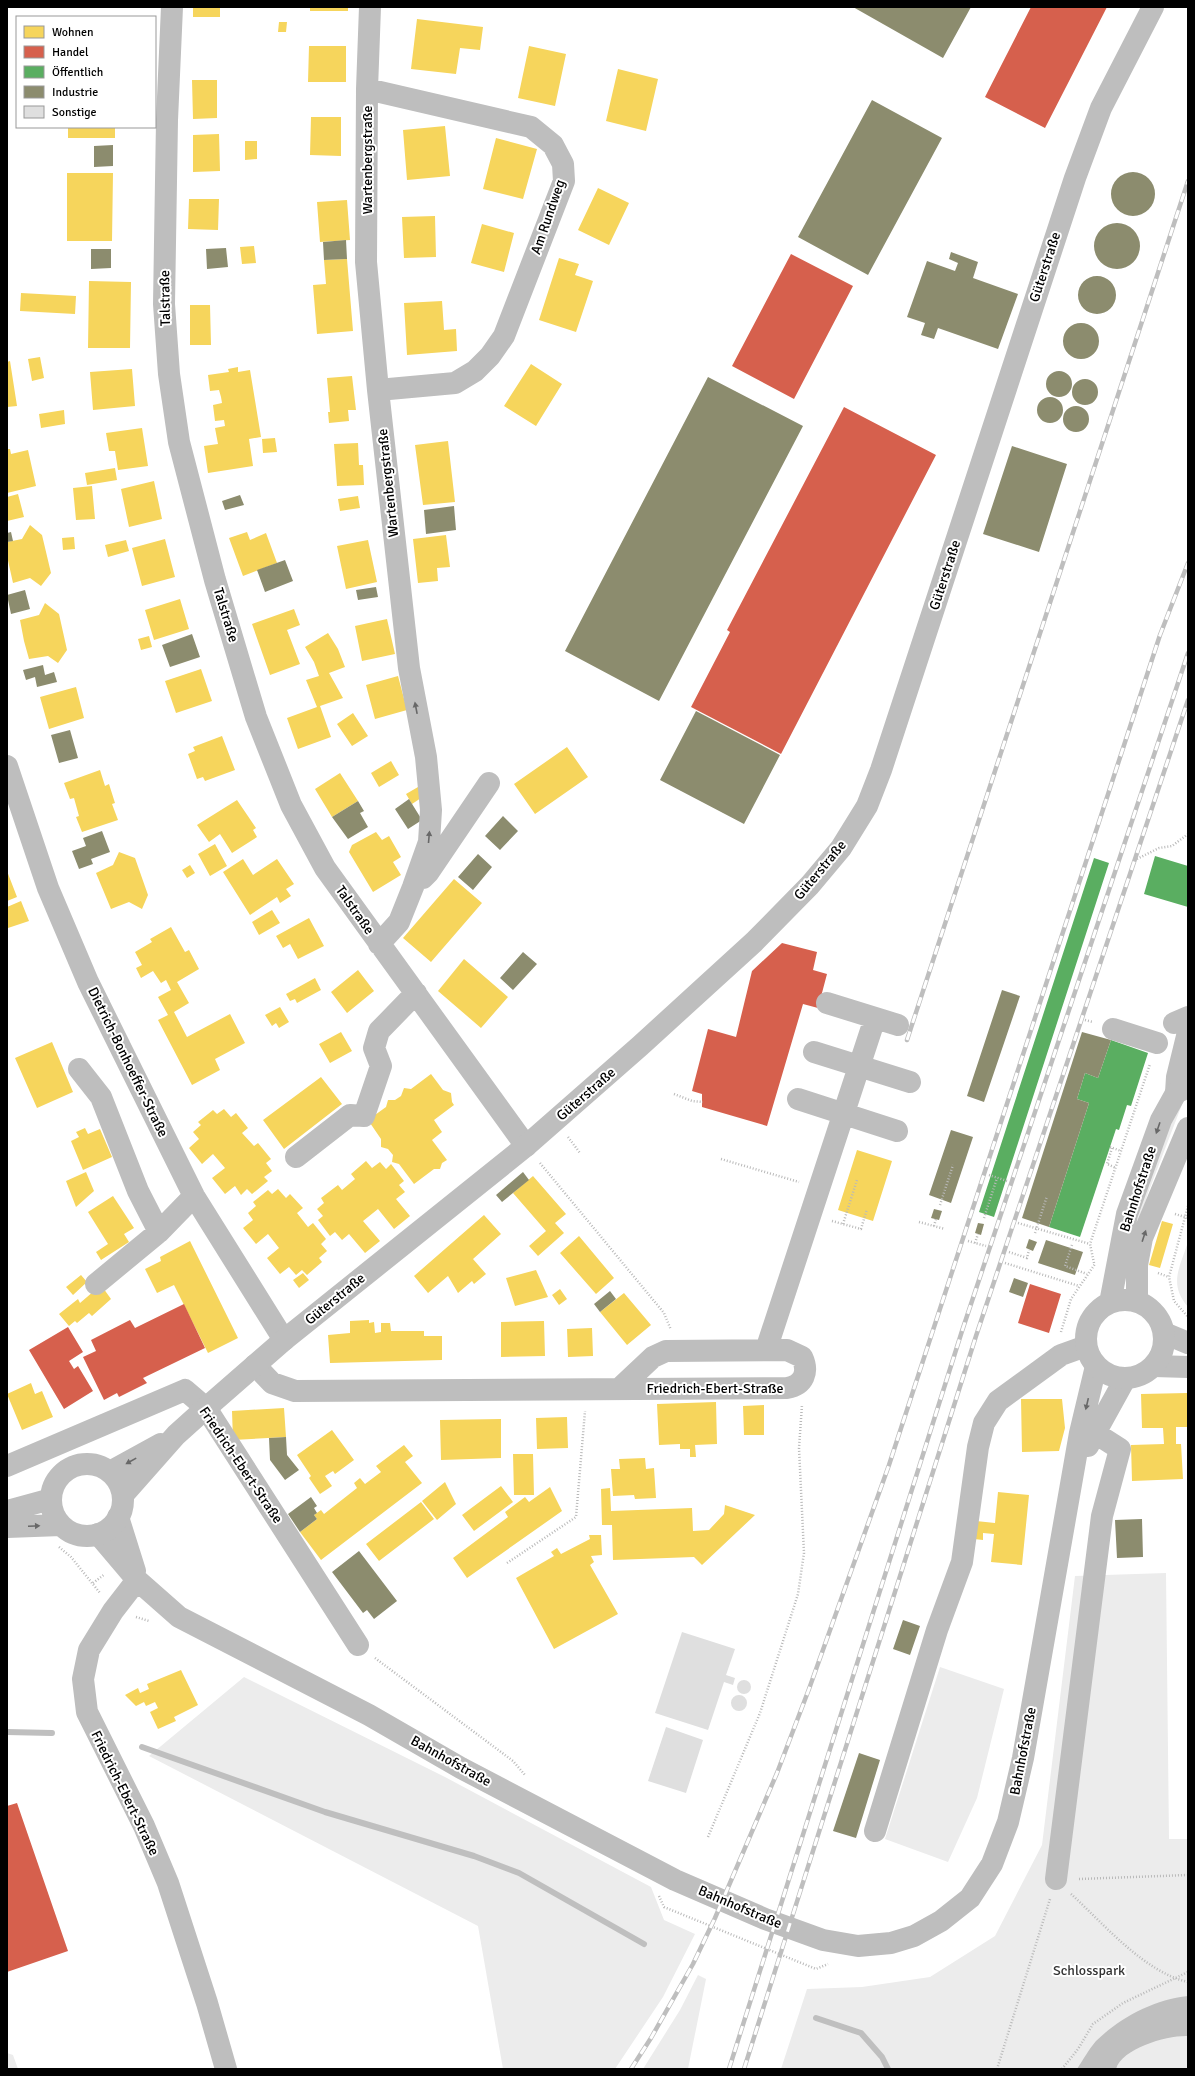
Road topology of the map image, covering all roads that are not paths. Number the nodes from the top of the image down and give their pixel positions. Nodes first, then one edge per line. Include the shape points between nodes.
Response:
1 (172, 7) edge
2 (370, 7) edge
3 (1153, 7) edge
4 (367, 88) junction
5 (378, 390) junction
6 (7, 766) edge
7 (489, 783) dead end
8 (413, 887) junction
9 (379, 944) junction
10 (416, 993) junction
11 (827, 1003) dead end
12 (875, 1018) junction
13 (1183, 1024) edge
14 (898, 1025) dead end
15 (1113, 1029) dead end
16 (1157, 1043) dead end
17 (814, 1052) dead end
18 (858, 1066) junction
19 (79, 1069) dead end
20 (910, 1082) dead end
21 (1182, 1090) edge
22 (798, 1099) dead end
23 (843, 1114) junction
24 (1188, 1128) edge
25 (897, 1131) dead end
26 (526, 1146) junction
27 (296, 1156) dead end
28 (194, 1196) junction
29 (159, 1232) junction
30 (96, 1284) dead end
31 (1137, 1301) junction
32 (1110, 1303) junction
33 (1164, 1333) junction
34 (284, 1340) junction
35 (1188, 1343) edge
36 (1086, 1346) junction
37 (766, 1350) junction
38 (255, 1366) junction
39 (1096, 1366) junction
40 (1154, 1366) junction
41 (1188, 1367) edge
42 (1125, 1378) junction
43 (620, 1388) junction
44 (206, 1408) junction
45 (1095, 1433) junction
46 (176, 1436) junction
47 (7, 1466) edge
48 (110, 1472) junction
49 (1074, 1476) junction
50 (122, 1495) junction
51 (51, 1498) junction
52 (7, 1510) edge
53 (118, 1517) junction
54 (7, 1527) edge
55 (98, 1534) junction
56 (59, 1535) junction
57 (138, 1580) junction
58 (358, 1645) road end
59 (874, 1831) dead end
60 (1056, 1880) road end
61 (226, 2069) edge

1 - 9 street, Talstraße via 166,120 164,304 169,374 179,442 215,580 256,718 290,805 325,868
2 - 4 street, Wartenbergstraße
3 - 26 street, Güterstraße via 1101,108 1069,195 886,756 867,806 841,848 810,885 754,942
4 - 5 street, Wartenbergstraße via 366,262
4 - 5 street, Am Rundweg via 531,127 553,145 563,164 564,181 504,336 490,356 475,371 455,383
8 -> 5 street, Wartenbergstraße via 429,842 431,810 426,757 409,668
6 - 28 street, Dietrich-Bonhoeffer-Straße via 48,888 88,982
7 - 8 street via 428,873
8 - 9 street, Wartenbergstraße via 399,922
9 - 10 street, Talstraße
10 - 26 street, Talstraße
10 - 27 street via 379,1031 374,1048 381,1066 364,1116 350,1115
11 - 12 street
12 - 14 street
12 - 18 street
13 - 21 street via 1177,1077
15 - 16 street
17 - 18 street
18 - 20 street
18 - 23 street
19 - 29 street via 100,1097 138,1191
21 -> 32 street, Bahnhofstraße via 1161,1120 1127,1214
22 - 23 street
23 - 25 street
23 - 37 street
31 -> 24 street, Bahnhofstraße via 1137,1265 1142,1238
26 - 34 street, Güterstraße
28 - 29 street
28 - 34 street, Dietrich-Bonhoeffer-Straße
29 - 30 street
31 - 32 street via 1123,1300
31 - 33 street via 1155,1313
32 - 36 street via 1098,1310 1090,1320
33 - 35 street
33 - 40 street via 1163,1350
34 - 38 street, Güterstraße
36 - 39 street
36 - 59 street via 1061,1355 998,1401 984,1423 978,1447 962,1562 937,1630
37 - 43 street, Friedrich-Ebert-Straße via 666,1352 653,1357
37 - 43 street, Friedrich-Ebert-Straße via 787,1350 802,1357 806,1370 800,1383 787,1388
38 - 43 street, Friedrich-Ebert-Straße via 272,1383 295,1391
38 - 44 street, Güterstraße
39 - 42 street via 1104,1373
39 -> 49 street, Bahnhofstraße via 1080,1433
40 - 41 street
40 - 42 street via 1146,1373
42 - 45 street, Bahnhofstraße
44 - 46 street, Güterstraße
44 - 47 street, Friedrich-Ebert-Straße via 185,1390
44 - 58 street, Friedrich-Ebert-Straße
45 - 49 street, Bahnhofstraße
45 - 60 street via 1120,1449 1102,1516
46 -> 48 street, Güterstraße
46 - 50 street, Güterstraße
48 - 50 street via 117,1480
48 - 51 street via 98,1466 84,1464 73,1467 61,1475 53,1488
49 - 57 street, Bahnhofstraße via 1023,1758 1008,1822 992,1864 970,1898 941,1921 914,1936 891,1943 858,1946 823,1940 765,1919 675,1880 461,1768 368,1715 179,1618
50 - 53 street via 122,1508
51 - 52 street
51 - 56 street
53 - 55 street via 112,1526
53 - 57 street, Bahnhofstraße
54 -> 56 street
55 - 56 street
55 - 57 street, Bahnhofstraße
57 - 61 street, Friedrich-Ebert-Straße via 113,1610 89,1650 83,1679 87,1712 144,1826 168,1884

